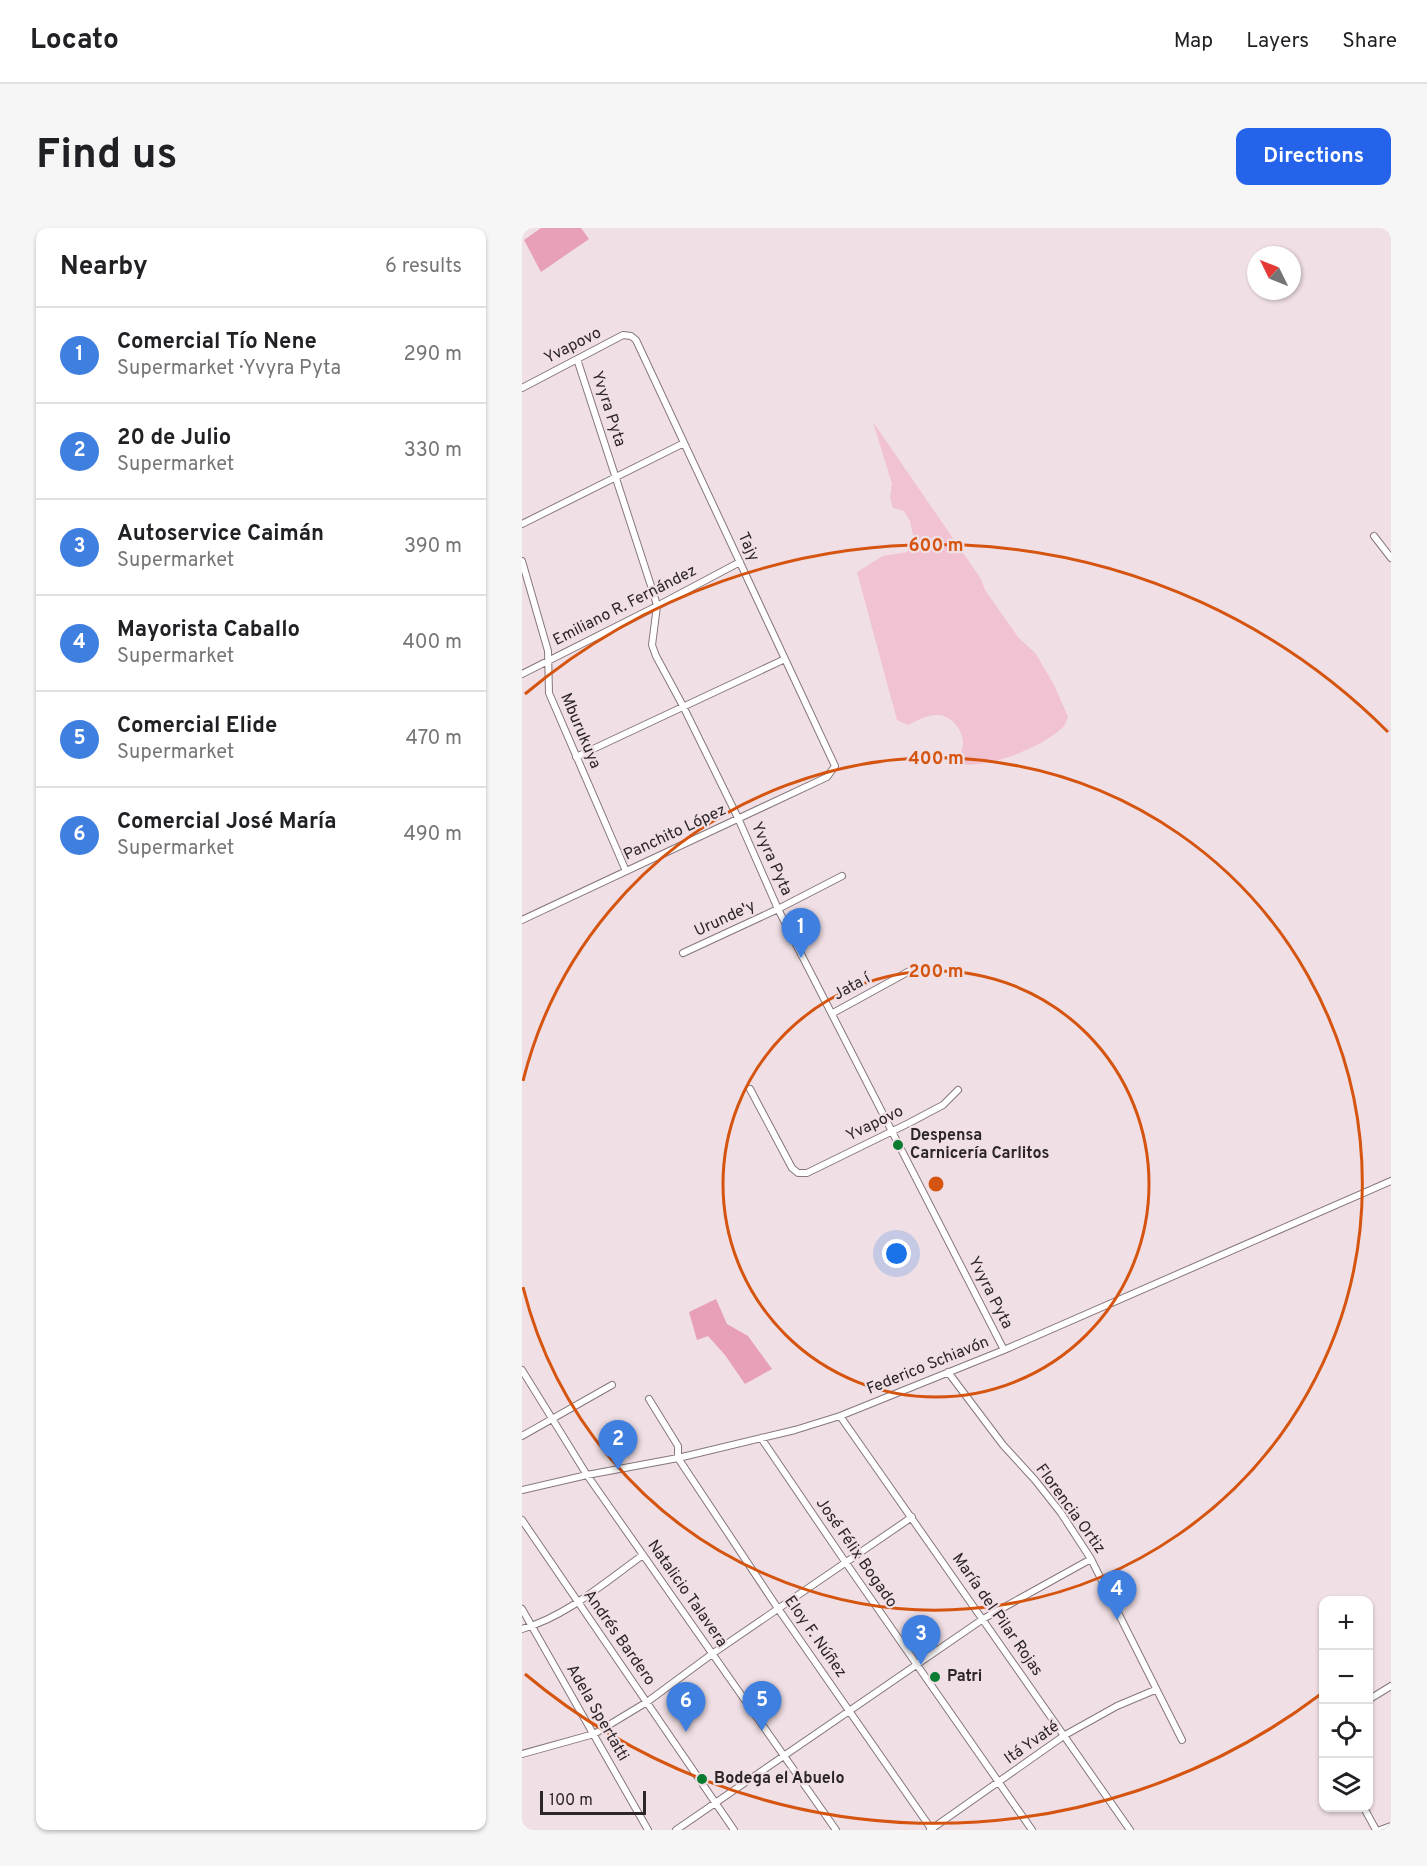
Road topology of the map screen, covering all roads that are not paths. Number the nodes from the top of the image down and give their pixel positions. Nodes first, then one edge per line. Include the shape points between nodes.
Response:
1 (636, 340) joint
2 (577, 359) junction
3 (522, 388) edge
4 (684, 443) junction
5 (615, 476) junction
6 (522, 524) edge
7 (1374, 536) dead end
8 (1391, 558) edge
9 (522, 561) edge
10 (740, 562) junction
11 (657, 606) junction
12 (785, 659) junction
13 (548, 660) junction
14 (522, 674) edge
15 (683, 706) junction
16 (576, 758) junction
17 (835, 766) joint
18 (738, 818) junction
19 (626, 871) junction
20 (842, 876) dead end
21 (778, 909) junction
22 (522, 920) edge
23 (683, 953) dead end
24 (915, 968) dead end
25 (832, 1012) junction
26 (750, 1089) dead end
27 (958, 1090) dead end
28 (892, 1131) junction
29 (1391, 1181) edge
30 (1004, 1350) junction
31 (522, 1370) edge
32 (948, 1372) junction
33 (612, 1385) dead end
34 (649, 1399) dead end
35 (840, 1416) junction
36 (552, 1419) junction
37 (522, 1436) edge
38 (761, 1438) junction
39 (678, 1458) junction
40 (587, 1475) junction
41 (522, 1490) edge
42 (912, 1517) junction
43 (522, 1520) edge
44 (643, 1555) junction
45 (1091, 1558) junction
46 (846, 1563) junction
47 (578, 1603) junction
48 (522, 1609) edge
49 (779, 1610) junction
50 (983, 1619) junction
51 (532, 1626) junction
52 (522, 1629) edge
53 (712, 1654) junction
54 (917, 1664) junction
55 (1391, 1686) edge
56 (1155, 1690) junction
57 (1373, 1697) edge
58 (647, 1702) junction
59 (850, 1711) junction
60 (594, 1734) junction
61 (1065, 1735) junction
62 (1182, 1740) dead end
63 (522, 1754) edge
64 (785, 1756) junction
65 (999, 1782) junction
66 (716, 1803) junction
67 (1367, 1812) edge
68 (1391, 1826) edge
69 (648, 1830) edge
70 (676, 1830) edge
71 (734, 1830) edge
72 (836, 1830) edge
73 (931, 1830) edge
74 (1032, 1830) edge
75 (1130, 1830) edge
76 (1378, 1830) edge

1 - 2 street, Yvapovo via 623,335
1 - 4 street, Tajy
2 - 3 street, Yvapovo
2 - 5 street, Yvyra Pyta
4 - 5 street
4 - 10 street, Tajy
5 - 6 street
5 - 11 street, Yvyra Pyta
7 - 8 street
9 - 13 street, Mburukuya
10 - 11 street, Emiliano R. Fernández
10 - 12 street, Tajy
11 - 13 street, Emiliano R. Fernández
11 - 15 street, Yvyra Pyta via 652,645
12 - 15 street
12 - 17 street, Tajy
13 - 14 street, Emiliano R. Fernández
13 - 16 street, Mburukuya via 549,693
15 - 16 street
15 - 18 street, Yvyra Pyta
16 - 19 street, Mburukuya
17 - 18 street, Panchito López via 827,777
18 - 19 street, Panchito López
18 - 21 street, Yvyra Pyta
19 - 22 street, Panchito López
20 - 21 street, Urunde'y
21 - 23 street, Urunde'y
21 - 25 street, Yvyra Pyta
24 - 25 street, Jata í
25 - 28 street, Yvyra Pyta
26 - 28 street, Yvapovo via 798,1173 807,1173
27 - 28 street, Yvapovo via 943,1105
28 - 30 street, Yvyra Pyta
29 - 30 street, Federico Schiavón
30 - 32 street, Federico Schiavón
31 - 36 street, Natalicio Talavera
32 - 35 street, Federico Schiavón
32 - 45 street, Florencia Ortiz via 1035,1480
33 - 36 street
34 - 39 street, Eloy F. Núñez via 678,1446
35 - 38 street, Federico Schiavón
35 - 42 street, María del Pilar Rojas
36 - 37 street
36 - 40 street, Natalicio Talavera
38 - 39 street, Federico Schiavón
38 - 46 street, José Félix Bogado
39 - 40 street, Federico Schiavón
39 - 49 street, Eloy F. Núñez
40 - 41 street, Federico Schiavón
40 - 44 street, Natalicio Talavera
42 - 46 street
42 - 50 street, María del Pilar Rojas
43 - 47 street, Andrés Bardero
44 - 47 street
44 - 53 street, Natalicio Talavera
45 - 50 street
45 - 56 street, Florencia Ortiz
46 - 49 street
46 - 54 street, José Félix Bogado
47 - 51 street
47 - 58 street, Andrés Bardero
48 - 51 street, Adela Spertatti
49 - 53 street
49 - 59 street, Eloy F. Núñez
50 - 54 street
50 - 61 street, María del Pilar Rojas
51 - 52 street
51 - 60 street, Adela Spertatti
53 - 58 street
53 - 64 street, Natalicio Talavera
54 - 59 street
54 - 65 street, José Félix Bogado
55 - 57 street
56 - 61 street, Itá Yvaté
56 - 62 street, Florencia Ortiz
58 - 60 street
58 - 66 street, Andrés Bardero
59 - 64 street
59 - 73 street, Eloy F. Núñez
60 - 63 street
60 - 69 street, Adela Spertatti
61 - 65 street, Itá Yvaté
61 - 75 street, María del Pilar Rojas
64 - 66 street
64 - 72 street, Natalicio Talavera
65 - 73 street, Itá Yvaté
65 - 74 street, José Félix Bogado
66 - 70 street
66 - 71 street, Andrés Bardero
67 - 76 street
68 - 76 street

